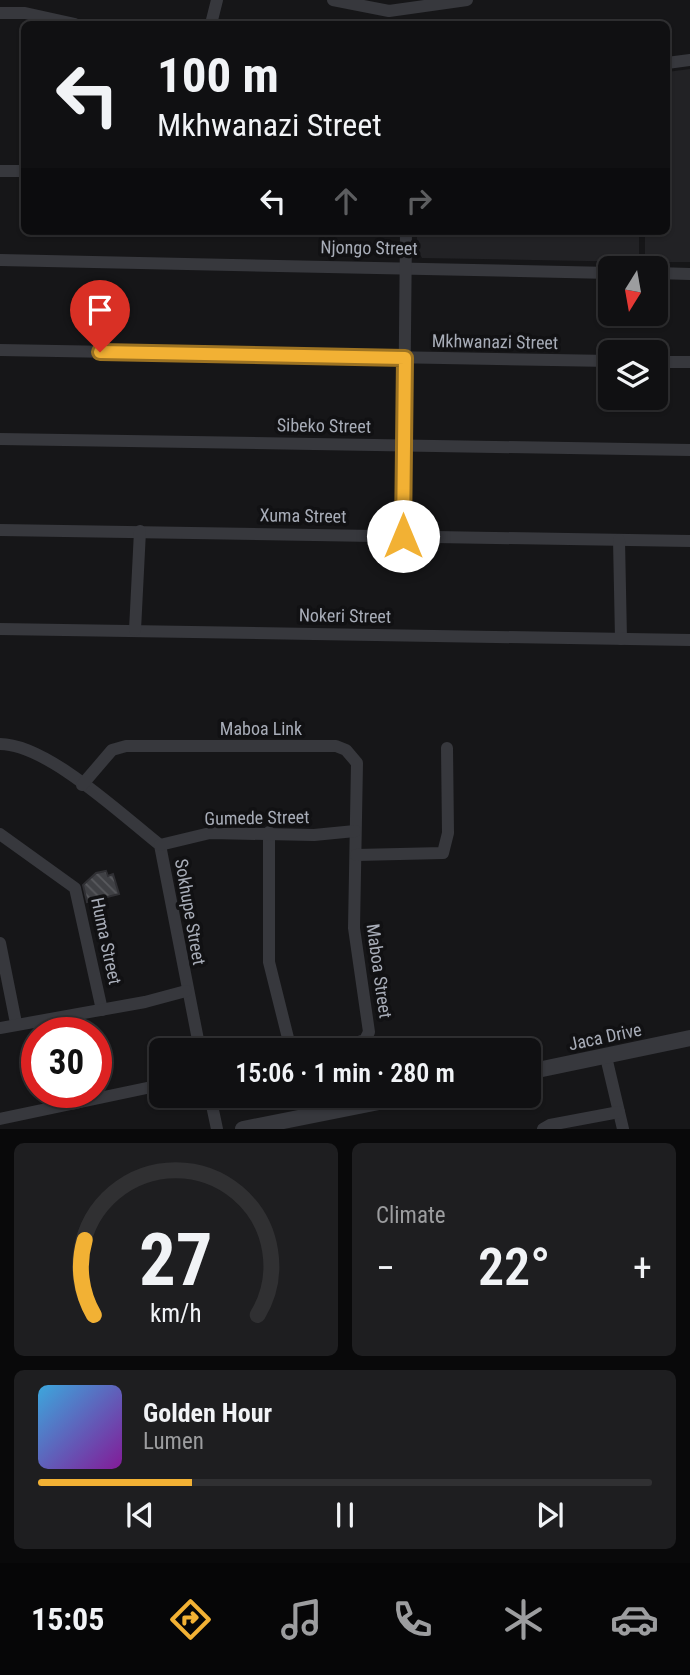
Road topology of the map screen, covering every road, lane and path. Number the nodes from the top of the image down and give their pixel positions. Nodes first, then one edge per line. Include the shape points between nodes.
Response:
1 (217, 0) edge
2 (333, 0) edge
3 (467, 0) edge
4 (0, 13) edge
5 (61, 21) edge
6 (212, 21) edge
7 (690, 60) edge
8 (670, 63) edge
9 (0, 171) edge
10 (21, 172) edge
11 (406, 235) edge
12 (0, 260) edge
13 (407, 266) junction
14 (598, 273) edge
15 (668, 273) edge
16 (690, 274) edge
17 (0, 351) edge
18 (405, 358) junction
19 (598, 361) edge
20 (668, 362) edge
21 (690, 362) edge
22 (0, 439) edge
23 (403, 444) junction
24 (690, 450) edge
25 (0, 530) edge
26 (140, 531) junction
27 (403, 536) junction
28 (620, 540) junction
29 (690, 541) edge
30 (0, 629) edge
31 (135, 630) junction
32 (621, 639) junction
33 (690, 640) edge
34 (0, 744) edge
35 (447, 748) dead end
36 (82, 785) junction
37 (355, 831) junction
38 (269, 832) junction
39 (0, 834) edge
40 (160, 845) junction
41 (356, 855) junction
42 (0, 943) edge
43 (186, 991) junction
44 (102, 1010) junction
45 (16, 1023) junction
46 (0, 1028) edge
47 (197, 1038) edge
48 (288, 1038) edge
49 (366, 1038) edge
50 (690, 1038) edge
51 (606, 1058) junction
52 (541, 1070) edge
53 (149, 1088) edge
54 (212, 1108) edge
55 (349, 1108) edge
56 (619, 1112) junction
57 (0, 1119) edge
58 (216, 1129) edge
59 (243, 1129) edge
60 (543, 1129) edge
61 (623, 1129) edge

1 - 6 street
2 - 3 street via 389,11
4 - 5 street
7 - 8 street
9 - 10 street
11 - 13 street
12 - 13 street, Njongo Street
13 - 14 street, Njongo Street
13 - 18 street
15 - 16 street
17 - 18 street, Mkhwanazi Street
18 - 19 street, Mkhwanazi Street
18 - 23 street
20 - 21 street
22 - 23 street, Sibeko Street
23 - 24 street, Sibeko Street
23 - 27 street
25 - 26 street, Xuma Street
26 - 27 street, Xuma Street
26 - 31 street
27 - 28 street, Xuma Street
28 - 29 street, Xuma Street
28 - 32 street
30 - 31 street, Nokeri Street
31 - 32 street, Nokeri Street
32 - 33 street, Nokeri Street
34 - 36 street, Sokhupe Street via 32,750
35 - 41 street via 448,833 443,853
36 - 37 street, Maboa Link via 112,750 127,746 336,746 357,764
36 - 40 street, Sokhupe Street
37 - 38 street, Gumede Street via 314,835
37 - 41 street, Maboa Link
38 - 40 street, Gumede Street via 210,833
38 - 48 street via 269,962
39 - 44 street, Huma Street via 75,888
40 - 43 street, Sokhupe Street
41 - 49 street, Maboa Street via 354,928 369,1032
42 - 45 street
43 - 44 street
43 - 47 street, Sokhupe Street
44 - 45 street
45 - 46 street
50 - 51 street, Jaca Drive
51 - 52 street, Jaca Drive
51 - 56 street
53 - 57 street
54 - 58 street
55 - 59 street
56 - 60 street
56 - 61 street

